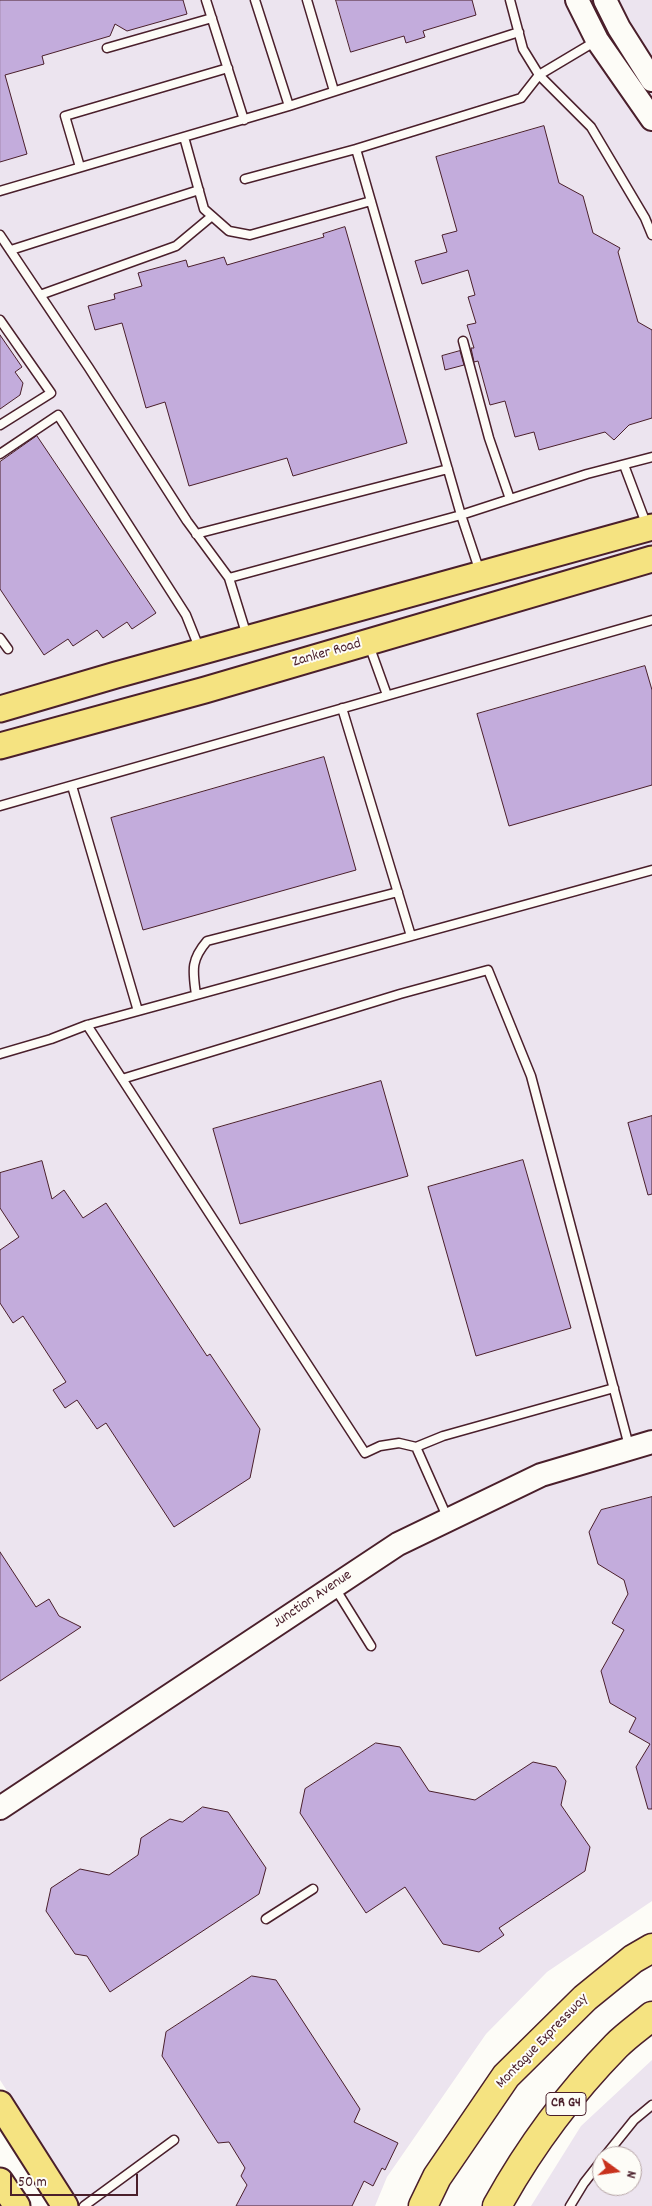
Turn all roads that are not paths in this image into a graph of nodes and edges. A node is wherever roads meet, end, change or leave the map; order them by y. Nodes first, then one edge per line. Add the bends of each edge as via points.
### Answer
1 (206, 0) edge
2 (255, 0) edge
3 (307, 0) edge
4 (510, 0) edge
5 (577, 0) edge
6 (605, 0) edge
7 (212, 18) junction
8 (619, 28) junction
9 (519, 32) junction
10 (597, 40) junction
11 (107, 48) dead end
12 (228, 68) junction
13 (539, 75) junction
14 (652, 80) edge
15 (334, 91) junction
16 (289, 106) junction
17 (652, 119) edge
18 (244, 120) junction
19 (184, 137) junction
20 (356, 149) junction
21 (80, 168) junction
22 (245, 179) dead end
23 (199, 190) junction
24 (0, 191) edge
25 (371, 201) junction
26 (212, 216) junction
27 (0, 235) edge
28 (652, 235) edge
29 (11, 250) junction
30 (40, 295) junction
31 (0, 320) edge
32 (463, 341) dead end
33 (0, 425) edge
34 (0, 454) edge
35 (652, 458) edge
36 (624, 465) junction
37 (448, 469) junction
38 (510, 499) junction
39 (461, 515) junction
40 (650, 527) edge
41 (196, 534) junction
42 (652, 559) edge
43 (481, 574) junction
44 (229, 578) junction
45 (652, 620) edge
46 (0, 638) edge
47 (248, 638) junction
48 (368, 642) junction
49 (8, 649) dead end
50 (201, 652) junction
51 (388, 695) junction
52 (342, 708) junction
53 (0, 709) edge
54 (0, 746) edge
55 (72, 786) junction
56 (0, 806) edge
57 (652, 870) edge
58 (398, 892) junction
59 (411, 936) junction
60 (196, 995) junction
61 (138, 1011) junction
62 (87, 1025) junction
63 (0, 1054) edge
64 (122, 1079) junction
65 (614, 1388) junction
66 (652, 1442) edge
67 (416, 1447) junction
68 (630, 1448) junction
69 (448, 1520) junction
70 (334, 1586) junction
71 (371, 1646) dead end
72 (0, 1808) edge
73 (313, 1889) dead end
74 (266, 1919) dead end
75 (652, 1948) edge
76 (652, 2016) edge
77 (0, 2104) edge
78 (652, 2105) edge
79 (174, 2140) dead end
80 (613, 2146) edge
81 (592, 2173) edge
82 (437, 2177) junction
83 (0, 2181) edge
84 (17, 2206) edge
85 (66, 2206) edge
86 (84, 2206) edge
87 (402, 2206) edge
88 (423, 2206) edge
89 (497, 2206) edge
90 (570, 2206) edge

1 - 7 lane
2 - 16 lane
3 - 15 lane
4 - 9 lane
5 - 10 main road
6 - 8 main road
7 - 11 lane
7 - 12 lane
8 - 10 main road
8 - 14 main road
9 - 13 lane via 523,49
9 - 15 lane
10 - 13 lane
10 - 17 main road
12 - 18 lane
12 - 21 lane via 65,116
13 - 20 lane via 521,98
13 - 28 lane via 591,127
15 - 16 lane
16 - 18 lane
18 - 19 lane
19 - 21 lane
19 - 23 lane
20 - 22 lane
20 - 25 lane
21 - 24 lane
23 - 26 lane via 204,209
23 - 29 lane
25 - 26 lane via 250,235 230,231
25 - 37 lane
26 - 30 lane via 176,246
27 - 29 lane
29 - 30 lane
30 - 41 lane
31 - 33 lane via 51,393
32 - 38 lane via 489,438
34 - 50 lane via 58,415 186,616
35 - 36 lane
36 - 38 lane
36 - 40 lane
37 - 39 lane
37 - 41 lane
38 - 39 lane
39 - 43 lane
39 - 44 lane
40 - 43 main road
41 - 44 lane
42 - 48 main road, Zanker Road
43 - 47 main road
44 - 47 lane
45 - 51 lane
46 - 49 lane
47 - 50 main road
48 - 51 lane
48 - 54 main road, Zanker Road
50 - 53 main road
51 - 52 lane
52 - 55 lane
52 - 58 lane
55 - 56 lane
55 - 61 lane
57 - 59 lane
58 - 59 lane
58 - 60 lane via 207,941 196,955 192,968
59 - 60 lane
60 - 61 lane
61 - 62 lane
62 - 63 lane
62 - 64 lane
64 - 65 lane via 488,970 531,1076
64 - 67 lane via 365,1453 399,1443
65 - 67 lane via 443,1436
65 - 68 lane
66 - 68 main road, Junction Avenue
67 - 69 lane
68 - 69 main road, Junction Avenue via 541,1475
69 - 70 main road, Junction Avenue via 398,1544
70 - 71 lane
70 - 72 main road, Junction Avenue
73 - 74 lane
75 - 82 highway, Montague Expressway via 633,1959 585,1998 506,2076
76 - 89 highway, CR G4 via 618,2044 570,2098 515,2174
77 - 85 main road
78 - 80 lane via 634,2120
79 - 86 lane
81 - 90 lane
82 - 87 highway
82 - 88 highway, Montague Expressway
83 - 84 main road

